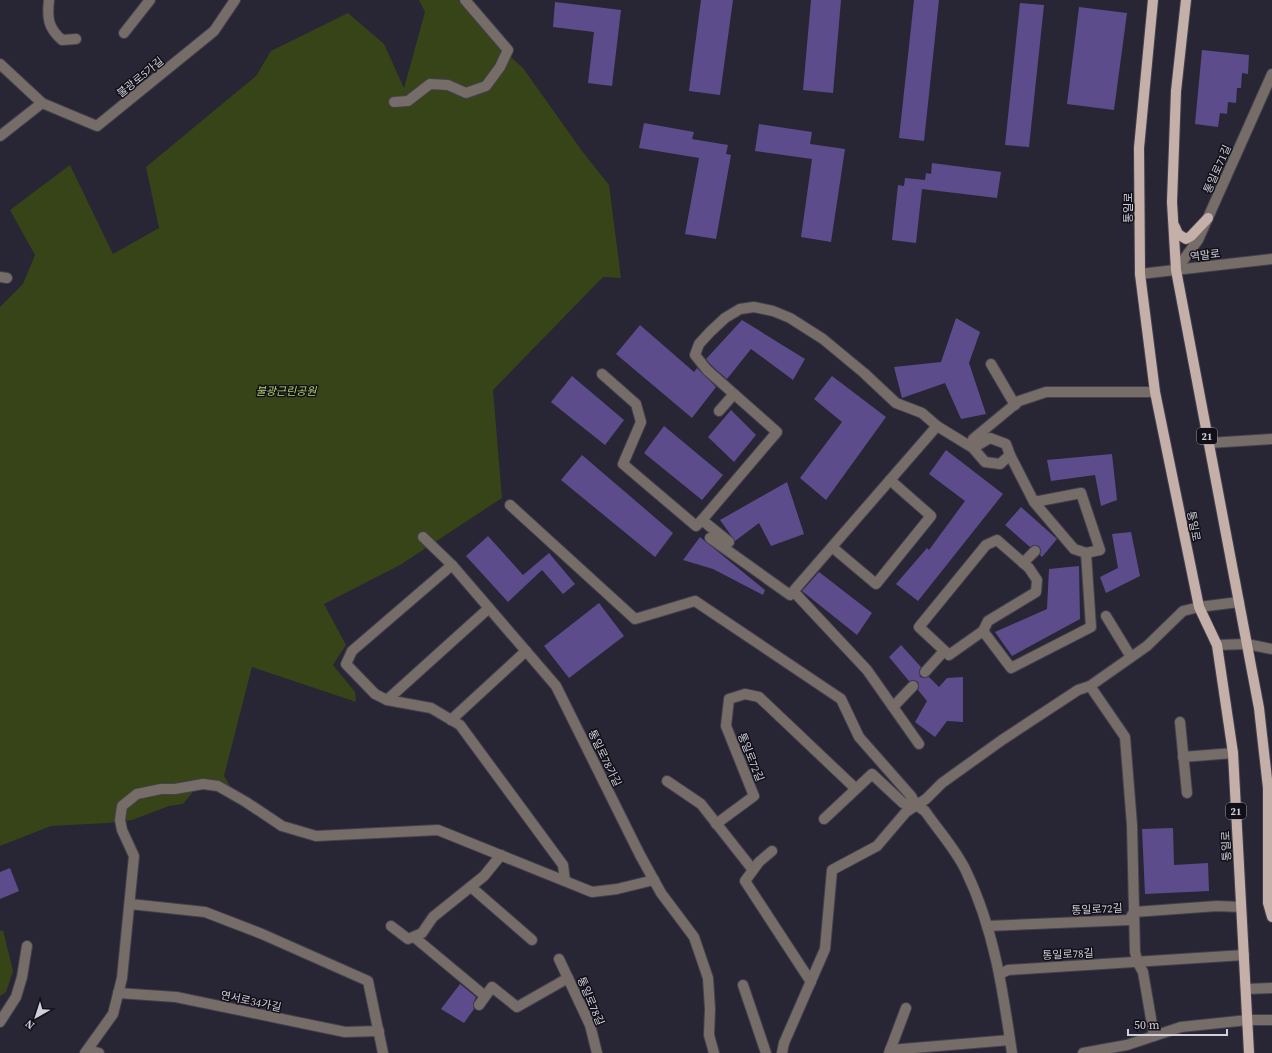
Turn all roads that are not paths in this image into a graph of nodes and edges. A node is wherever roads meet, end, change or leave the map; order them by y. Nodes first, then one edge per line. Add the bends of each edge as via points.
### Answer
1 (49, 0) edge
2 (150, 0) edge
3 (235, 0) edge
4 (466, 0) edge
5 (1153, 0) edge
6 (1186, 0) edge
7 (124, 33) dead end
8 (76, 39) dead end
9 (0, 64) edge
10 (1272, 74) edge
11 (1268, 94) edge
12 (394, 102) dead end
13 (42, 104) junction
14 (0, 136) edge
15 (1208, 218) junction
16 (1173, 222) junction
17 (1272, 259) edge
18 (1176, 270) junction
19 (1140, 274) junction
20 (991, 364) dead end
21 (602, 374) dead end
22 (1155, 392) junction
23 (734, 394) junction
24 (1015, 405) junction
25 (719, 411) dead end
26 (937, 426) junction
27 (1272, 439) edge
28 (1209, 443) junction
29 (973, 448) junction
30 (1010, 455) junction
31 (890, 480) junction
32 (1034, 502) junction
33 (510, 505) dead end
34 (702, 520) junction
35 (423, 537) dead end
36 (710, 538) dead end
37 (730, 542) dead end
38 (832, 547) junction
39 (1035, 551) dead end
40 (1086, 553) junction
41 (1023, 563) junction
42 (452, 565) junction
43 (794, 592) junction
44 (1239, 602) junction
45 (1199, 607) junction
46 (489, 608) junction
47 (1106, 616) dead end
48 (983, 631) junction
49 (1247, 644) junction
50 (1217, 645) junction
51 (1272, 649) edge
52 (526, 651) junction
53 (944, 651) junction
54 (1131, 657) junction
55 (925, 672) dead end
56 (913, 686) dead end
57 (1090, 686) junction
58 (386, 700) junction
59 (893, 707) junction
60 (451, 720) junction
61 (1180, 722) dead end
62 (919, 744) dead end
63 (1233, 754) junction
64 (1183, 757) junction
65 (667, 781) dead end
66 (855, 788) junction
67 (1270, 788) edge
68 (1187, 793) dead end
69 (916, 805) junction
70 (824, 819) dead end
71 (716, 824) junction
72 (772, 851) dead end
73 (501, 855) junction
74 (753, 870) junction
75 (654, 880) junction
76 (565, 881) junction
77 (471, 887) junction
78 (130, 904) junction
79 (1241, 907) junction
80 (1134, 912) junction
81 (1272, 917) edge
82 (391, 926) dead end
83 (987, 926) junction
84 (414, 937) junction
85 (532, 940) dead end
86 (27, 946) dead end
87 (1244, 955) junction
88 (559, 959) dead end
89 (1138, 963) junction
90 (1000, 974) junction
91 (568, 978) junction
92 (811, 982) junction
93 (743, 985) dead end
94 (1272, 988) edge
95 (1246, 989) junction
96 (118, 993) junction
97 (906, 1008) dead end
98 (1248, 1020) junction
99 (1272, 1020) edge
100 (0, 1022) edge
101 (379, 1031) junction
102 (1154, 1036) junction
103 (1010, 1040) junction
104 (86, 1051) edge
105 (889, 1051) edge
106 (99, 1053) edge
107 (383, 1053) edge
108 (597, 1053) edge
109 (714, 1053) edge
110 (766, 1053) edge
111 (782, 1053) edge
112 (1012, 1053) edge
113 (1083, 1053) edge
114 (1249, 1053) edge

1 - 8 street via 48,14 52,32 62,40
2 - 7 street
3 - 13 street, 불광로5가길 via 214,31 97,126
4 - 12 street via 508,50 500,67 486,86 466,93 448,85 430,84 408,101
5 - 19 main road, 통일로 / 21 via 1139,148
6 - 16 main road, 21 via 1176,92
9 - 13 street
10 - 11 street, 통일로71길
11 - 15 street, 통일로71길
13 - 14 street
15 - 16 main road via 1186,239 1178,234
15 - 18 street, 통일로71길 via 1198,240
16 - 18 main road, 21
17 - 18 street, 역말로
18 - 19 street, 역말로
18 - 28 main road, 21
19 - 22 main road, 통일로 / 21
20 - 24 street
21 - 34 street via 636,404 641,422 623,464 696,526
22 - 24 street via 1046,392 1019,401
22 - 45 main road, 통일로 / 21
23 - 25 street
23 - 26 street via 707,370 696,355 699,344 725,318 740,309 754,307 773,310 823,339 896,403 922,413
23 - 34 street via 778,432
24 - 29 street via 973,440
26 - 29 street
26 - 31 street
27 - 28 street
28 - 44 main road, 21
29 - 30 street via 985,462 1000,464
29 - 30 street via 990,438 1006,444
30 - 32 street
31 - 38 street
31 - 38 street via 931,516 876,584
32 - 40 street via 1054,530 1074,549
32 - 40 street via 1081,493 1100,550
33 - 69 street via 635,619 695,601 841,699 859,737
34 - 37 street
35 - 42 street, 통일로78가길
36 - 43 street via 790,595
38 - 43 street
39 - 41 street
40 - 48 street via 1091,627 1011,668
41 - 48 street via 1037,580 1036,592 988,621
41 - 53 street via 997,540 986,545 919,627
42 - 46 street, 통일로78가길
42 - 58 street via 352,651 346,664 375,694
43 - 59 street via 867,670
44 - 45 street
44 - 49 main road, 21
45 - 50 main road, 통일로 / 21
45 - 54 street via 1183,611 1147,646
46 - 52 street, 통일로78가길
46 - 58 street
47 - 54 street
48 - 53 street via 949,655
49 - 50 street
49 - 51 street
49 - 67 main road, 21
50 - 63 main road, 통일로 / 21
52 - 60 street
52 - 75 street, 통일로78가길 via 556,686
53 - 55 street
54 - 57 street
56 - 59 street
57 - 69 street via 1078,690 1002,740
57 - 80 street, 통일로72길 via 1125,737 1132,825
58 - 60 street via 431,708
59 - 62 street
60 - 76 street via 460,725 563,865
61 - 64 street
63 - 64 street
63 - 79 main road, 통일로 / 21
64 - 68 street
65 - 71 street via 701,804
66 - 69 street via 872,774 903,803
66 - 70 street
66 - 71 street, 통일로72길 via 759,697 745,694 729,699 726,726 754,796
67 - 81 main road, 21 via 1268,903
69 - 83 street via 925,811 966,869 983,909
69 - 92 street via 906,812 877,846 832,870 825,949
71 - 74 street
72 - 74 street
73 - 76 street
73 - 77 street
73 - 78 street via 438,830 316,836 282,826 218,786 203,784 161,789 137,794 122,806 122,830 134,856
74 - 92 street via 746,881
75 - 76 street via 592,892
75 - 109 street, 통일로78가길 via 694,937 706,971 710,1009 709,1035
77 - 84 street via 433,917 422,933
77 - 85 street
78 - 96 street
78 - 101 street via 204,912 262,934 368,981
79 - 80 street via 1217,906
79 - 87 main road, 통일로 / 21
80 - 83 street, 통일로72길 via 1128,920
80 - 89 street via 1135,952
82 - 84 street via 408,939
83 - 90 street
84 - 91 street via 482,1000 492,987 517,1007
86 - 100 street via 16,997
87 - 89 street, 통일로78길
87 - 95 main road, 통일로 / 21
88 - 91 street, 통일로78길
89 - 90 street, 통일로78길 via 1008,970
89 - 102 street
90 - 103 street
91 - 108 street, 통일로78길 via 590,1025
92 - 111 street
93 - 110 street
94 - 95 street
95 - 98 main road, 통일로 / 21
96 - 101 street, 연서로34가길 via 176,997 345,1032
96 - 104 street via 113,1014
97 - 105 street
98 - 99 street
98 - 102 street via 1181,1027
98 - 114 main road, 통일로 / 21
101 - 107 street
102 - 113 street via 1127,1045
103 - 105 street
103 - 112 street
104 - 106 street

